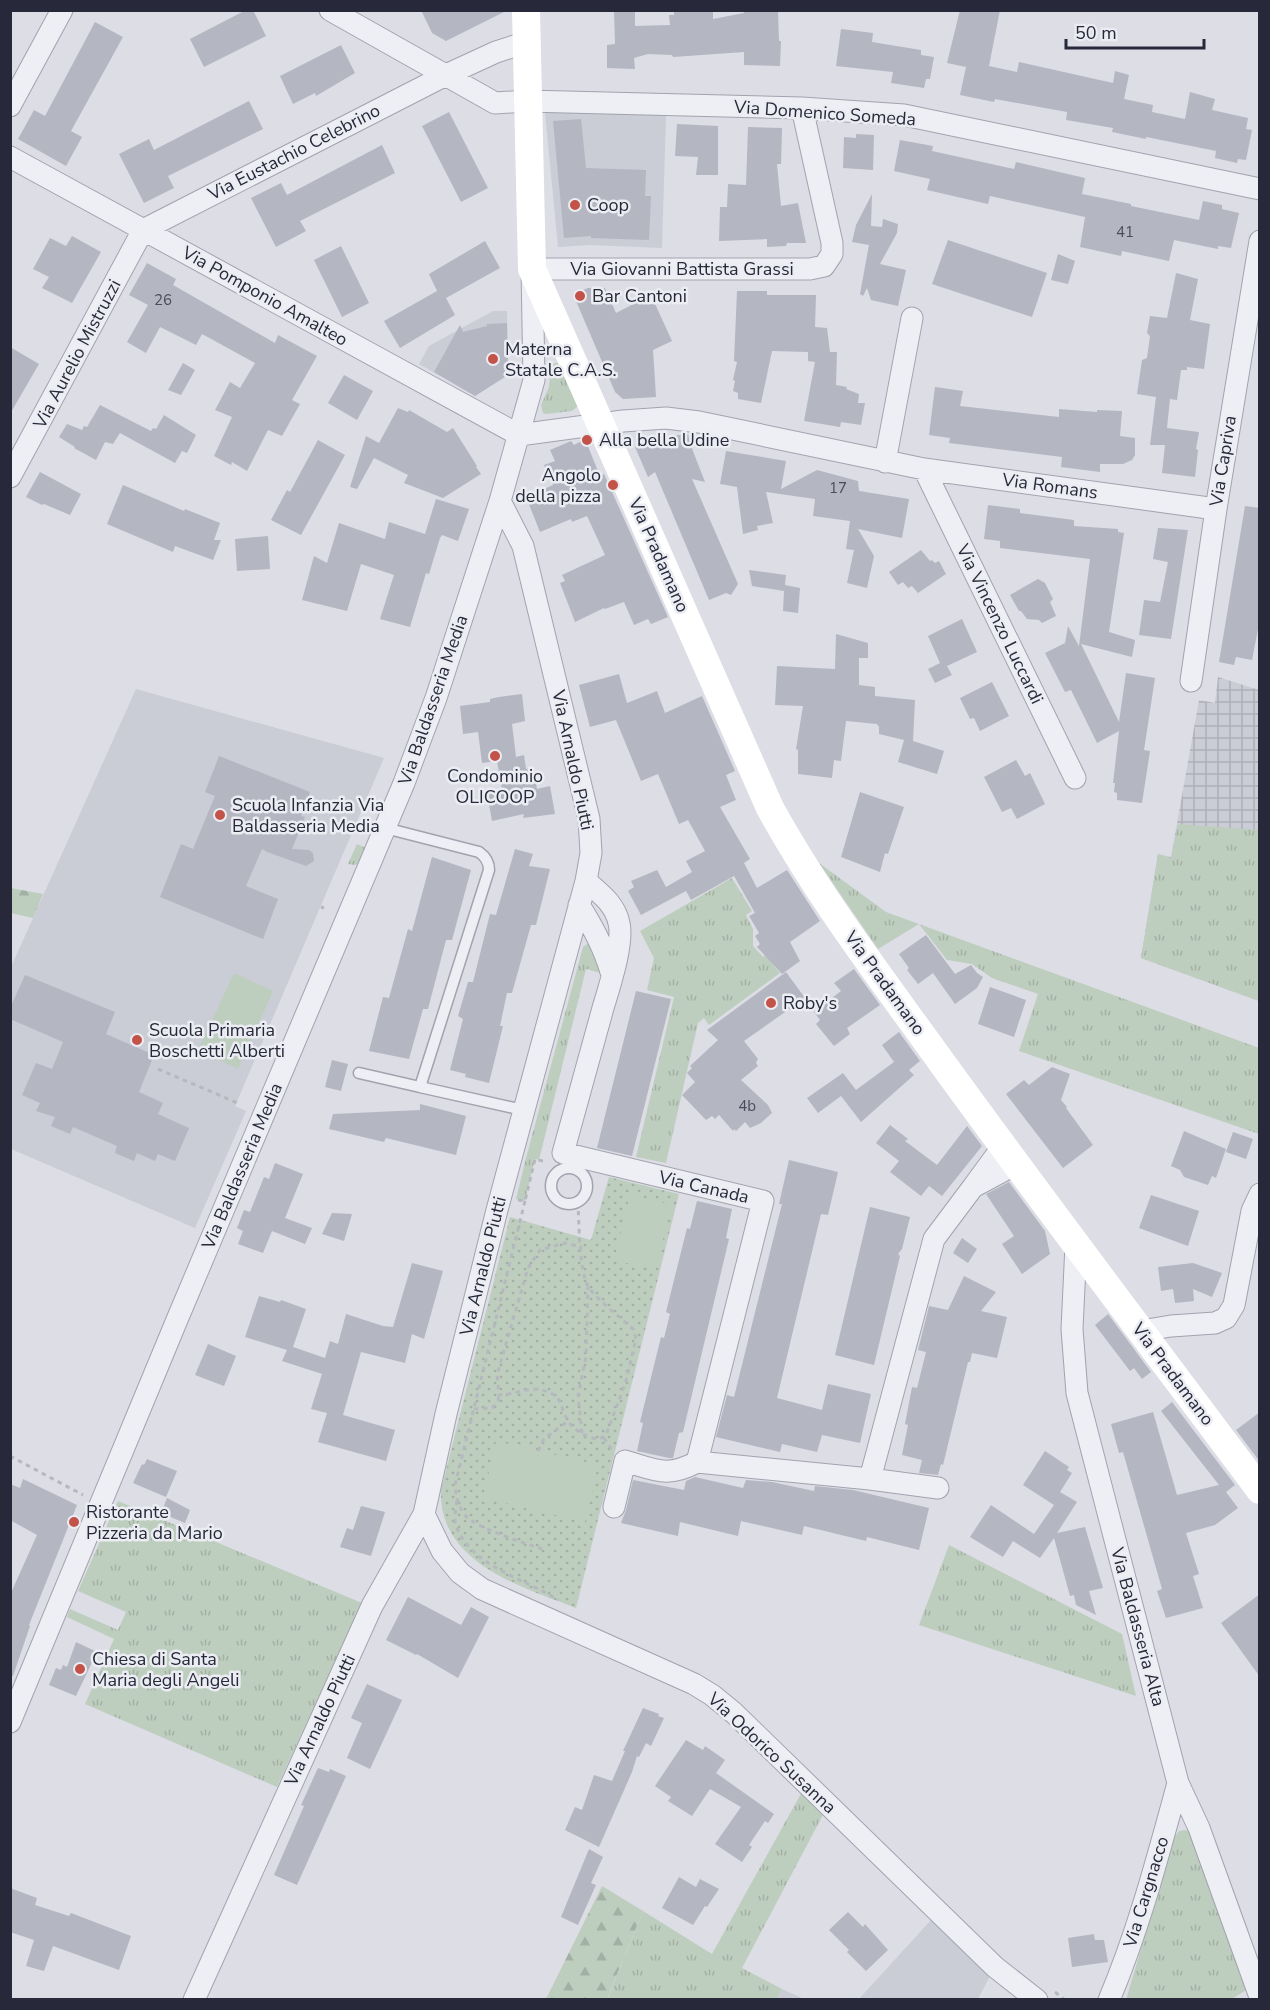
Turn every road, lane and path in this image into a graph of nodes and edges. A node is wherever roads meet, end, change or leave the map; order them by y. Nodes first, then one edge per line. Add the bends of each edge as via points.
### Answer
1 (62, 10) edge
2 (330, 10) edge
3 (526, 10) edge
4 (526, 42) junction
5 (446, 75) junction
6 (528, 101) junction
7 (10, 106) edge
8 (802, 108) junction
9 (10, 157) edge
10 (1260, 189) edge
11 (143, 230) junction
12 (1260, 241) edge
13 (532, 269) junction
14 (912, 318) dead end
15 (602, 423) junction
16 (519, 435) junction
17 (885, 462) junction
18 (924, 469) junction
19 (10, 477) edge
20 (500, 501) junction
21 (1215, 509) junction
22 (1191, 681) dead end
23 (1075, 778) dead end
24 (341, 827) dead end
25 (385, 828) junction
26 (356, 833) dead end
27 (586, 881) junction
28 (579, 905) junction
29 (612, 976) junction
30 (158, 1069) dead end
31 (359, 1073) dead end
32 (420, 1087) junction
33 (240, 1104) dead end
34 (523, 1110) junction
35 (1009, 1155) junction
36 (562, 1163) junction
37 (1260, 1194) edge
38 (516, 1199) dead end
39 (525, 1201) junction
40 (578, 1202) junction
41 (1076, 1245) junction
42 (582, 1247) junction
43 (588, 1287) junction
44 (1141, 1331) junction
45 (499, 1395) junction
46 (474, 1409) junction
47 (568, 1421) junction
48 (582, 1433) junction
49 (538, 1451) dead end
50 (10, 1456) edge
51 (697, 1462) junction
52 (870, 1479) junction
53 (938, 1488) dead end
54 (1260, 1490) edge
55 (101, 1504) junction
56 (614, 1507) dead end
57 (424, 1514) junction
58 (542, 1549) dead end
59 (10, 1722) edge
60 (1178, 1783) junction
61 (1260, 1997) edge
62 (194, 2000) edge
63 (1037, 2000) edge
64 (1109, 2000) edge

1 - 7 street
2 - 5 street, Via Domenico Someda
3 - 4 street
4 - 5 street, Via Eustachio Celebrino
4 - 6 street
5 - 6 street, Via Domenico Someda via 495,103
5 - 11 street, Via Eustachio Celebrino
6 - 8 street, Via Domenico Someda
6 - 13 street
8 - 10 street, Via Domenico Someda via 904,115
8 - 13 street, Via Giovanni Battista Grassi via 832,243 832,254 824,266
9 - 11 street, Via Pomponio Amalteo
11 - 16 street, Via Pomponio Amalteo
11 - 19 street, Via Aurelio Mistruzzi
12 - 21 street, Via Capriva
13 - 15 street, Via Pradamano
13 - 16 street, Via Baldasseria Media via 534,380
14 - 17 street
15 - 16 street, Via Romans
15 - 17 street, Via Romans via 666,418 699,422
15 - 35 street, Via Pradamano via 770,808 793,850
16 - 20 street, Via Baldasseria Media
17 - 18 street, Via Romans
18 - 21 street, Via Romans
18 - 23 street, Via Vincenzo Luccardi
20 - 25 street, Via Baldasseria Media via 430,715
20 - 27 street, Via Arnaldo Piutti via 523,546 589,819 591,853
21 - 22 street, Via Capriva
24 - 26 path
25 - 32 lane via 479,852 489,864
25 - 55 street, Via Baldasseria Media
27 - 28 street, Via Arnaldo Piutti
27 - 29 street via 613,907 619,921
28 - 29 street via 606,953
28 - 34 street, Via Arnaldo Piutti
29 - 36 street
30 - 33 path
31 - 32 lane
32 - 34 lane
34 - 57 street, Via Arnaldo Piutti
35 - 41 street, Via Pradamano
35 - 52 street via 973,1187 934,1239
36 - 39 path via 535,1159
36 - 40 lane via 586,1180 585,1194
36 - 40 lane via 552,1182 554,1196 565,1204
36 - 51 street, Via Canada via 762,1201
37 - 44 street via 1252,1211 1234,1305 1226,1318 1215,1323
38 - 39 path
39 - 46 path
40 - 42 path
41 - 44 street, Via Pradamano
41 - 60 street, Via Baldasseria Alta via 1072,1329 1077,1393
42 - 43 path
42 - 45 path via 565,1243 547,1247 540,1250 528,1268 497,1375
43 - 48 path via 586,1356 578,1396
43 - 48 path via 633,1329 636,1339 606,1435 596,1439
44 - 54 street, Via Pradamano
45 - 46 path via 492,1408
45 - 47 path via 532,1389 555,1395
46 - 58 path via 455,1485 457,1501 466,1517 478,1524
47 - 48 path
47 - 49 path via 544,1439
50 - 55 path
51 - 52 street
51 - 56 street via 669,1472 625,1461
52 - 53 street
55 - 59 street, Via Baldasseria Media
57 - 62 street, Via Arnaldo Piutti via 372,1606
57 - 63 street, Via Odorico Susanna via 442,1551 460,1573 482,1589 712,1695 995,1968
60 - 61 street, Via Baldasseria Alta via 1199,1828
60 - 64 street, Via Cargnacco via 1148,1892

